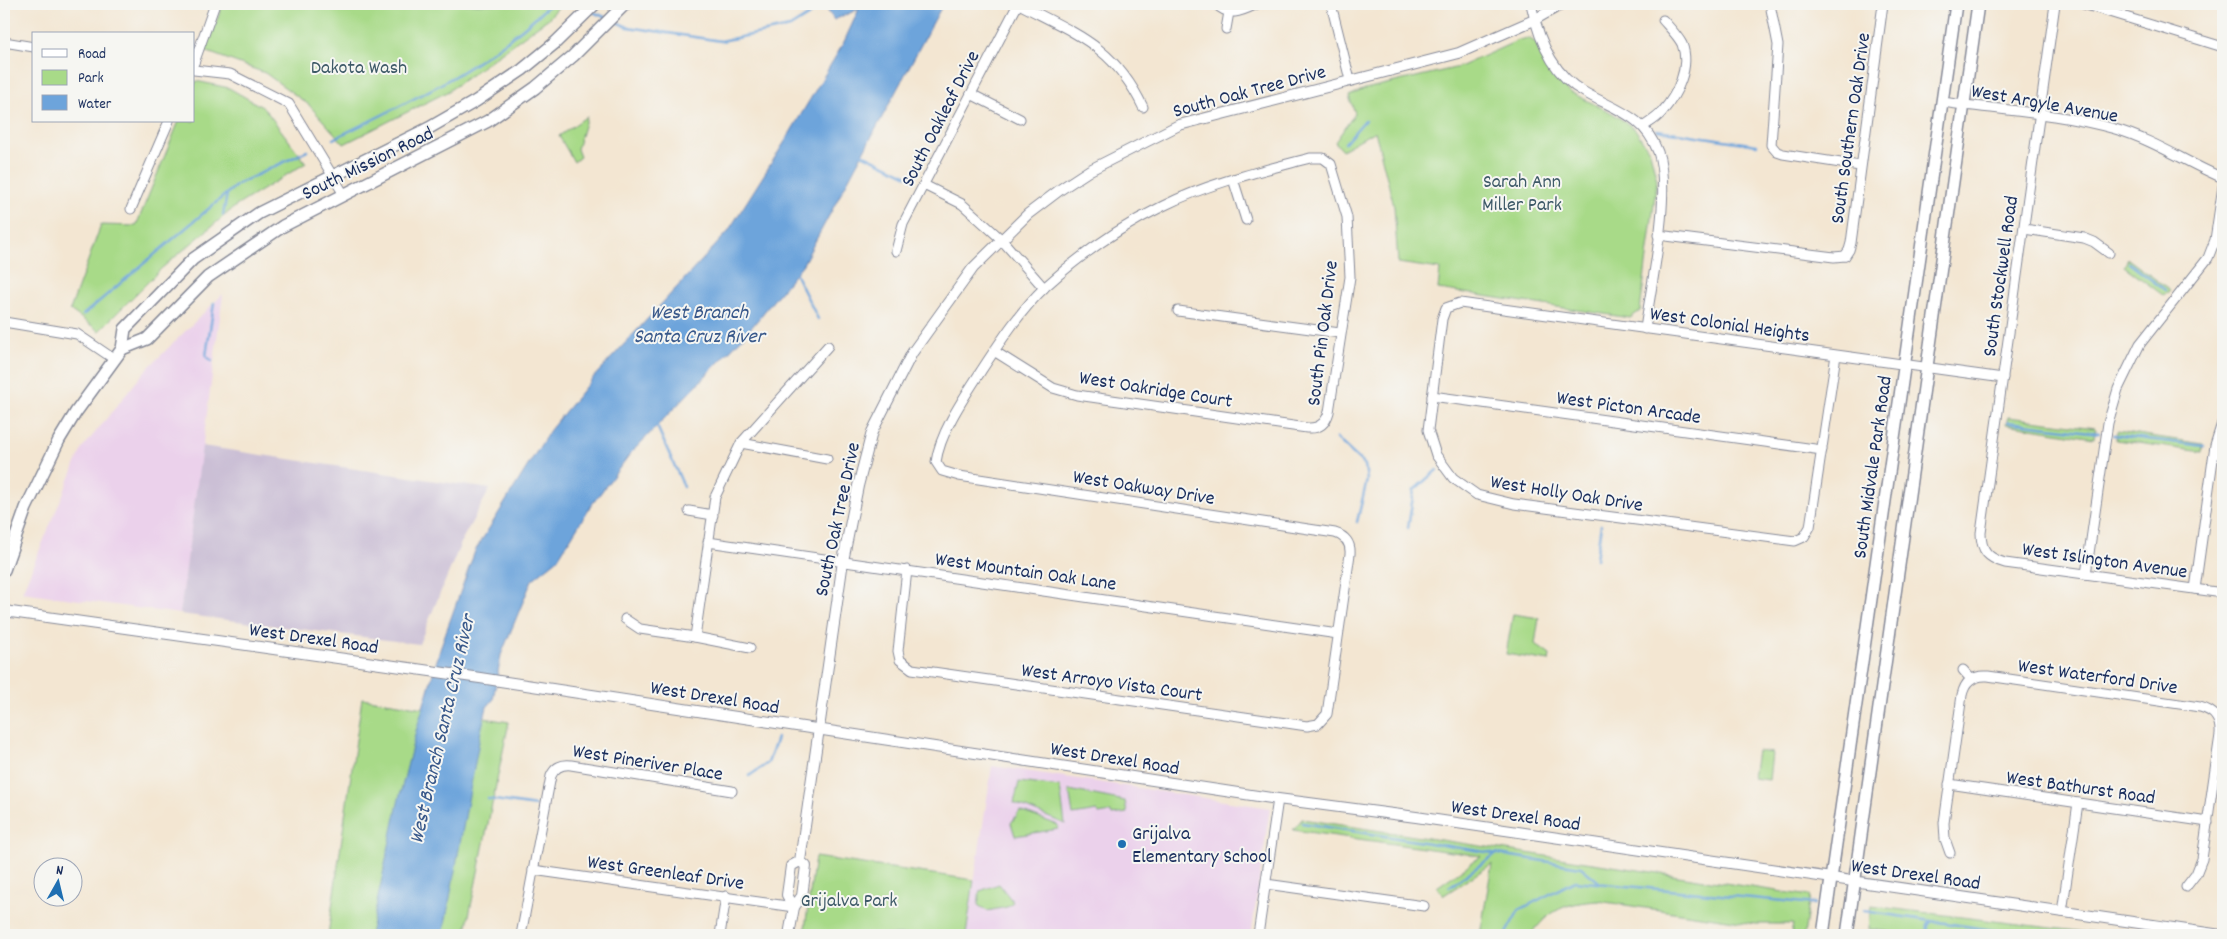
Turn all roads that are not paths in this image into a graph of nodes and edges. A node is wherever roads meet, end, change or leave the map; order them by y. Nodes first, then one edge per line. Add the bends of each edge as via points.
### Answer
1 (215, 4) edge
2 (595, 4) edge
3 (625, 4) edge
4 (1019, 4) edge
5 (1216, 4) edge
6 (1258, 4) edge
7 (1331, 4) edge
8 (1531, 4) edge
9 (1562, 4) edge
10 (1770, 4) edge
11 (1883, 4) edge
12 (1956, 4) edge
13 (1978, 4) edge
14 (2055, 4) edge
15 (2083, 4) edge
16 (1229, 12) junction
17 (1534, 20) junction
18 (1663, 20) dead end
19 (1226, 29) dead end
20 (4, 42) edge
21 (32, 47) edge
22 (2223, 47) edge
23 (195, 60) edge
24 (195, 70) edge
25 (1350, 80) junction
26 (971, 94) junction
27 (1942, 102) junction
28 (1964, 105) junction
29 (1143, 107) dead end
30 (2040, 116) junction
31 (1020, 119) dead end
32 (169, 122) edge
33 (1644, 126) junction
34 (1860, 166) junction
35 (332, 175) junction
36 (2223, 178) edge
37 (1233, 179) junction
38 (924, 185) junction
39 (2223, 186) edge
40 (344, 193) junction
41 (131, 209) dead end
42 (1246, 220) dead end
43 (2024, 229) junction
44 (1658, 234) junction
45 (1001, 240) junction
46 (896, 251) dead end
47 (2109, 253) dead end
48 (1044, 288) junction
49 (1448, 304) joint
50 (1178, 311) dead end
51 (4, 322) edge
52 (1645, 329) junction
53 (1340, 333) junction
54 (828, 346) dead end
55 (122, 349) junction
56 (994, 351) junction
57 (1836, 354) junction
58 (114, 359) junction
59 (1905, 364) junction
60 (1927, 367) junction
61 (2003, 378) junction
62 (1432, 396) junction
63 (2223, 420) edge
64 (1322, 424) junction
65 (1330, 430) dead end
66 (740, 443) junction
67 (1822, 450) junction
68 (827, 459) dead end
69 (689, 511) dead end
70 (713, 515) junction
71 (708, 542) junction
72 (1982, 556) joint
73 (843, 561) junction
74 (4, 570) edge
75 (907, 570) junction
76 (2086, 574) junction
77 (2195, 589) junction
78 (2223, 593) edge
79 (4, 611) edge
80 (625, 619) dead end
81 (1338, 634) junction
82 (695, 637) junction
83 (750, 648) dead end
84 (1963, 670) dead end
85 (1971, 679) junction
86 (2220, 715) edge
87 (819, 730) junction
88 (1949, 784) junction
89 (732, 791) dead end
90 (1278, 799) junction
91 (2078, 803) junction
92 (2208, 822) junction
93 (1950, 853) dead end
94 (800, 860) junction
95 (533, 870) junction
96 (1830, 879) junction
97 (1855, 881) junction
98 (1266, 884) junction
99 (2186, 887) dead end
100 (726, 896) junction
101 (1424, 906) dead end
102 (794, 907) junction
103 (2062, 912) junction
104 (521, 935) edge
105 (720, 935) edge
106 (789, 935) edge
107 (1258, 935) edge
108 (1823, 935) edge
109 (1847, 935) edge
110 (2221, 935) edge

1 - 23 street
2 - 35 main road, South Mission Road via 522,70 476,101 429,128
3 - 40 main road, South Mission Road via 573,56 488,121
4 - 26 street, South Oakleaf Drive
4 - 29 street via 1080,36 1106,54 1134,89
5 - 16 street
6 - 16 street via 1240,12
7 - 25 street
8 - 17 street
9 - 17 street, South Oak Tree Drive
10 - 34 street via 1778,45 1771,152
11 - 34 street, South Southern Oak Drive
12 - 27 main road, South Midvale Park Road
13 - 28 main road, South Midvale Park Road
14 - 30 street, South Stockwell Road
15 - 22 street
16 - 19 street
17 - 25 street, South Oak Tree Drive via 1459,53
17 - 33 street via 1549,58 1563,76 1583,92 1628,114
18 - 33 street via 1682,43 1685,57 1682,76 1673,98 1661,114
20 - 21 street
24 - 35 street via 230,74 289,104
25 - 45 street, South Oak Tree Drive via 1179,125 1076,179 1028,214
26 - 31 street
26 - 38 street, South Oakleaf Drive
27 - 28 street, West Argyle Avenue
27 - 59 main road, South Midvale Park Road
28 - 30 street, West Argyle Avenue
28 - 60 main road, South Midvale Park Road
30 - 36 street, West Argyle Avenue via 2117,130
30 - 43 street, South Stockwell Road
32 - 41 street
33 - 44 street via 1658,152 1664,183
34 - 44 street, South Southern Oak Drive via 1848,258
35 - 40 street
35 - 55 main road, South Mission Road via 259,213 193,259 125,329
37 - 42 street
37 - 48 street via 1164,205 1111,235
37 - 53 street, South Pin Oak Drive via 1310,158 1328,157 1347,217 1350,277
38 - 45 street via 962,204
38 - 46 street, South Oakleaf Drive via 903,224
39 - 76 street via 2208,258 2140,344 2118,389 2107,428
40 - 55 main road, South Mission Road via 248,248 208,278 147,339
43 - 47 street via 2084,238
43 - 61 street, South Stockwell Road
44 - 52 street
45 - 48 street
45 - 73 street, South Oak Tree Drive via 963,280 912,353 872,432
48 - 56 street
49 - 52 street, West Colonial Heights
49 - 62 street, West Holly Oak Drive via 1442,318
50 - 53 street
51 - 58 street via 77,334
52 - 57 street, West Colonial Heights
53 - 64 street, South Pin Oak Drive via 1329,412
54 - 66 street
55 - 58 main road, South Mission Road
56 - 64 street, West Oakridge Court via 1053,388 1077,395 1313,429
56 - 81 street, West Oakway Drive via 960,405 937,454 936,468 959,476 1347,536 1350,554
57 - 59 street, West Colonial Heights
57 - 67 street
58 - 74 main road, South Mission Road via 59,440 26,508
59 - 60 street, West Colonial Heights
59 - 96 main road, South Midvale Park Road
60 - 61 street, West Colonial Heights
60 - 97 main road, South Midvale Park Road
61 - 72 street, South Stockwell Road via 1981,533
62 - 67 street, West Picton Arcade
62 - 67 street, West Holly Oak Drive via 1428,430 1436,455 1453,478 1478,495 1514,504 1795,542 1805,540 1810,527
63 - 77 street via 2215,445
64 - 65 street
66 - 68 street
66 - 70 street via 715,497
69 - 70 street
70 - 71 street
71 - 73 street, West Mountain Oak Lane
71 - 82 street
72 - 76 street, West Islington Avenue via 2005,563
73 - 75 street, West Mountain Oak Lane
73 - 87 street, South Oak Tree Drive
75 - 81 street, West Mountain Oak Lane
75 - 81 street, West Arroyo Vista Court via 897,664 912,669 1323,726
76 - 77 street, West Islington Avenue
77 - 78 street, West Islington Avenue
79 - 87 street, West Drexel Road
80 - 82 street via 640,629
82 - 83 street
84 - 85 street
85 - 86 street, West Waterford Drive via 1988,676 2200,707
85 - 88 street via 1963,689
86 - 92 street
87 - 90 street, West Drexel Road
87 - 94 street, South Oak Tree Drive
88 - 91 street, West Bathurst Road
88 - 93 street via 1944,831
89 - 95 street, West Pineriver Place via 557,763 551,776
90 - 96 street, West Drexel Road
90 - 98 street
91 - 92 street, West Bathurst Road
91 - 103 street
92 - 99 street via 2199,867
94 - 102 street, South Oak Tree Drive via 806,866 802,896
94 - 102 street, South Oak Tree Drive via 791,866 787,894
95 - 100 street, West Greenleaf Drive
95 - 104 street
96 - 97 street, West Drexel Road
96 - 108 main road, South Midvale Park Road
97 - 103 street, West Drexel Road
97 - 109 main road, South Midvale Park Road
98 - 101 street
98 - 107 street
100 - 102 street, West Greenleaf Drive
100 - 105 street
102 - 106 street, South Oak Tree Drive
103 - 110 street, West Drexel Road

